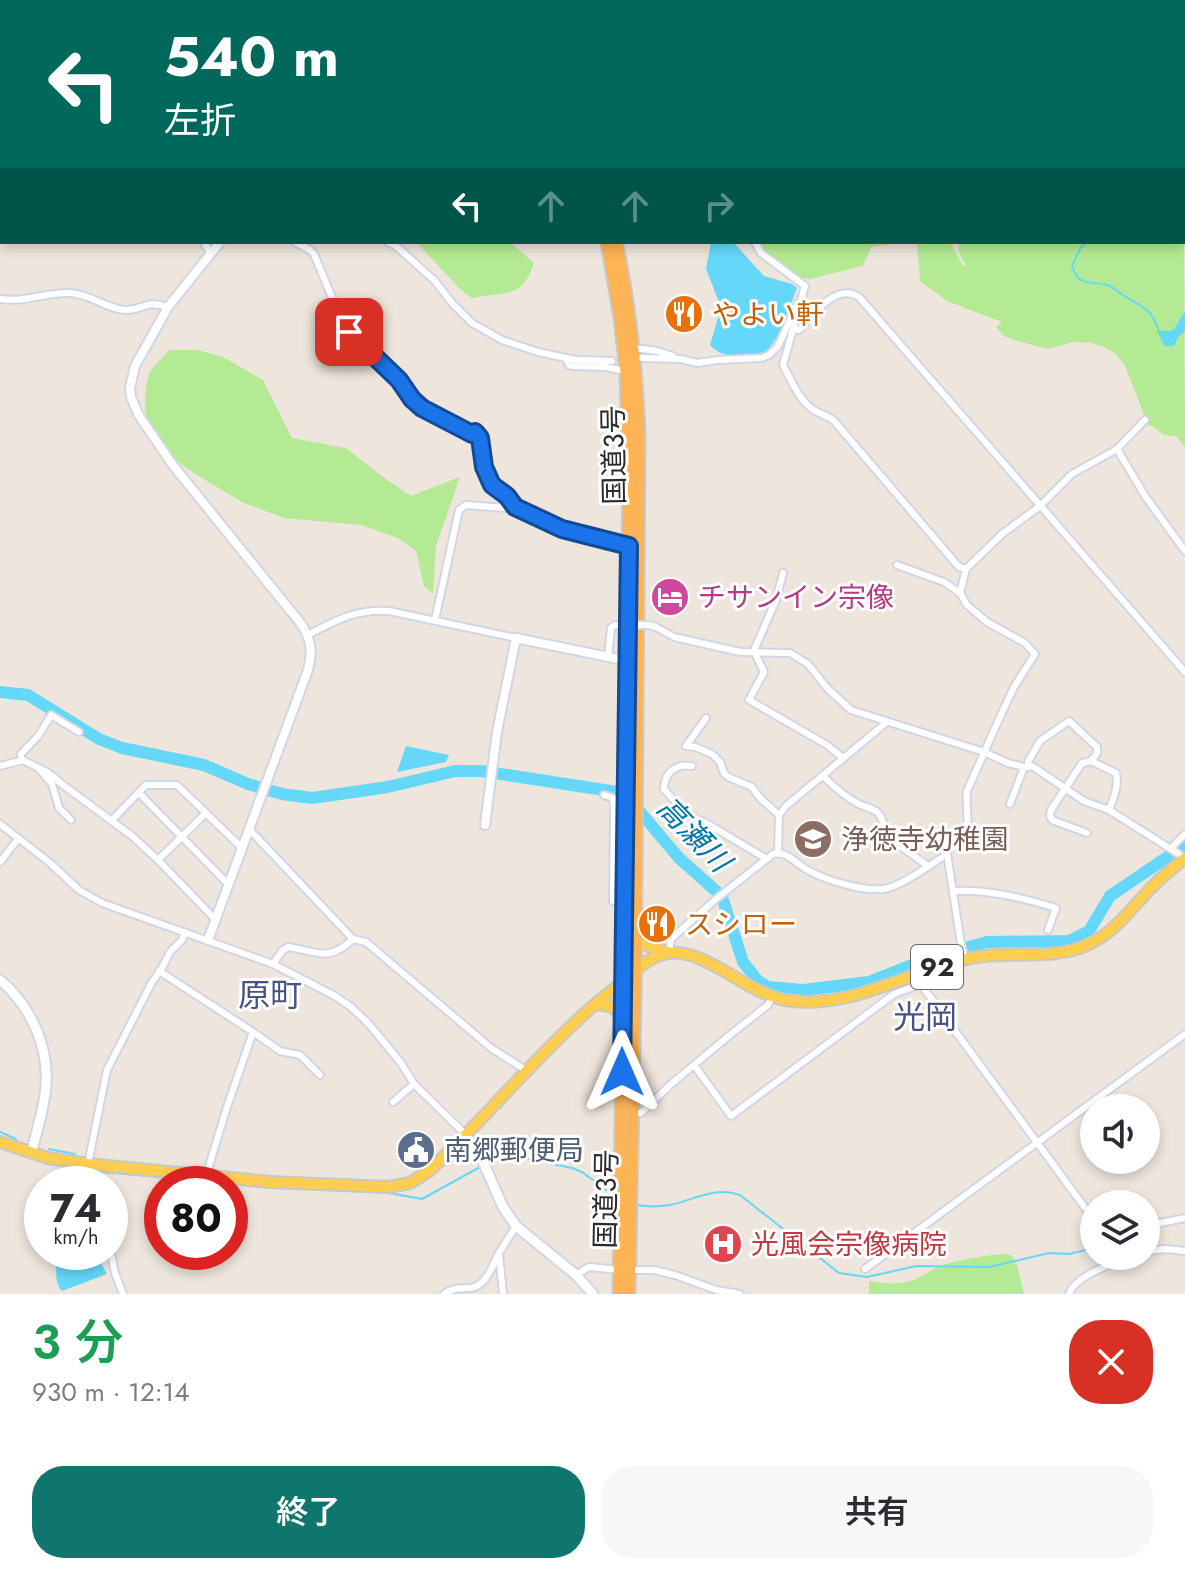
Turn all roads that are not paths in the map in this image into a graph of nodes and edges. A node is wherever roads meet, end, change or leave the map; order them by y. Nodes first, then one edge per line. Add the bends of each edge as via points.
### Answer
1 (205, 244) edge
2 (218, 244) edge
3 (298, 244) edge
4 (392, 244) edge
5 (607, 244) edge
6 (616, 244) edge
7 (756, 244) edge
8 (210, 253) junction
9 (804, 296) junction
10 (0, 299) edge
11 (168, 307) junction
12 (794, 329) junction
13 (634, 348) junction
14 (566, 358) junction
15 (642, 358) dead end
16 (681, 359) junction
17 (612, 361) dead end
18 (626, 371) junction
19 (1145, 420) dead end
20 (1117, 449) junction
21 (1040, 506) junction
22 (515, 507) junction
23 (629, 546) junction
24 (1185, 551) edge
25 (897, 565) dead end
26 (966, 569) junction
27 (783, 573) dead end
28 (960, 593) junction
29 (435, 620) junction
30 (308, 635) junction
31 (516, 638) junction
32 (755, 653) junction
33 (608, 657) junction
34 (628, 661) junction
35 (1185, 672) edge
36 (706, 718) dead end
37 (887, 722) junction
38 (79, 732) dead end
39 (984, 752) junction
40 (843, 758) junction
41 (21, 761) junction
42 (1091, 761) junction
43 (0, 766) edge
44 (692, 766) dead end
45 (1026, 767) junction
46 (39, 769) junction
47 (823, 776) junction
48 (1065, 789) junction
49 (630, 791) junction
50 (139, 793) junction
51 (604, 795) dead end
52 (1010, 804) dead end
53 (1109, 810) junction
54 (206, 813) junction
55 (630, 814) junction
56 (779, 815) junction
57 (71, 820) dead end
58 (112, 820) junction
59 (0, 824) edge
60 (485, 825) dead end
61 (249, 829) junction
62 (1087, 833) dead end
63 (1185, 834) edge
64 (182, 837) junction
65 (18, 839) junction
66 (242, 848) junction
67 (778, 852) junction
68 (946, 855) junction
69 (1180, 855) edge
70 (765, 858) junction
71 (158, 860) junction
72 (0, 862) edge
73 (928, 866) junction
74 (228, 884) junction
75 (953, 891) junction
76 (613, 901) dead end
77 (215, 919) junction
78 (635, 928) junction
79 (1048, 930) dead end
80 (185, 932) junction
81 (353, 939) junction
82 (208, 940) junction
83 (669, 952) junction
84 (965, 959) junction
85 (273, 964) junction
86 (159, 971) junction
87 (634, 972) junction
88 (918, 979) junction
89 (0, 980) edge
90 (623, 982) junction
91 (772, 997) junction
92 (596, 1004) junction
93 (622, 1020) junction
94 (253, 1032) junction
95 (1185, 1034) edge
96 (694, 1065) junction
97 (527, 1071) junction
98 (320, 1075) dead end
99 (414, 1084) junction
100 (393, 1102) dead end
101 (631, 1114) junction
102 (465, 1134) junction
103 (0, 1142) edge
104 (1037, 1143) junction
105 (31, 1153) junction
106 (83, 1163) junction
107 (84, 1166) edge
108 (209, 1166) edge
109 (144, 1169) edge
110 (248, 1180) edge
111 (625, 1196) junction
112 (1080, 1201) edge
113 (1185, 1218) edge
114 (1160, 1223) edge
115 (516, 1226) junction
116 (1160, 1250) edge
117 (1185, 1251) edge
118 (499, 1253) junction
119 (865, 1269) dead end
120 (114, 1270) edge
121 (624, 1270) junction
122 (1097, 1270) edge
123 (576, 1275) junction
124 (475, 1291) edge
125 (123, 1294) edge
126 (445, 1294) edge
127 (503, 1294) edge
128 (593, 1294) edge
129 (619, 1294) edge
130 (629, 1294) edge
131 (740, 1294) edge
132 (1069, 1294) edge

1 - 8 street
2 - 8 street
3 - 22 street via 314,254 349,332 422,408 480,438 492,485
4 - 14 street via 472,323 511,344
5 - 18 highway, 国道3号
6 - 13 highway, 国道3号
7 - 9 street via 805,286
8 - 11 street
9 - 12 street
9 - 16 street via 769,355 697,363
10 - 11 street via 66,293 118,309 147,303
11 - 30 street via 135,366 133,403 172,464
12 - 21 street via 829,300 855,294
12 - 26 street via 783,365 800,395 835,422
13 - 16 street
13 - 49 highway, 国道3号 via 639,431
14 - 17 street
14 - 18 street via 572,366
15 - 16 street
18 - 23 highway, 国道3号
19 - 20 street
20 - 21 street via 1072,474
20 - 24 street
21 - 26 street
21 - 35 street
22 - 23 street via 562,529
22 - 29 street via 466,505 459,510
23 - 34 highway, 国道3号
25 - 28 street
26 - 28 street
27 - 32 street
28 - 39 street via 987,622 1035,654
29 - 30 street via 369,611 335,620
29 - 31 street
30 - 61 street via 308,670
31 - 33 street
31 - 60 street
32 - 33 street, bridge via 674,637 649,625 615,625
32 - 37 street via 797,656 851,710
32 - 40 street via 764,672 749,700
33 - 34 street
34 - 49 highway, 国道3号
36 - 56 street via 686,746 712,754 728,777 752,787
37 - 39 street
37 - 40 street
38 - 41 street via 51,715
39 - 45 street
39 - 68 street via 967,791 968,828 945,840
40 - 47 street
41 - 43 street
41 - 46 street
42 - 45 street via 1097,747 1069,721 1040,741
42 - 48 street via 1079,765
42 - 53 street via 1116,773
44 - 70 street via 669,771 664,789 686,814
45 - 48 street
45 - 52 street
46 - 57 street
46 - 58 street via 52,773
47 - 56 street
47 - 73 street via 844,795 876,811 887,835
48 - 53 street
48 - 62 street via 1050,816
49 - 55 highway, 国道3号
50 - 54 street via 146,785 177,785
50 - 58 street
50 - 64 street
51 - 76 street via 613,798 614,807
53 - 69 street
54 - 64 street
54 - 66 street
55 - 78 highway, 国道3号
55 - 90 highway, 国道3号
56 - 67 street
58 - 71 street
59 - 65 street
61 - 66 street
61 - 81 street
63 - 69 street
64 - 71 street
64 - 74 street
65 - 72 street
65 - 80 street via 102,903
66 - 74 street
67 - 70 street
67 - 73 street via 823,877 877,889 889,888
68 - 73 street
68 - 75 street
69 - 84 main road, 92 via 1114,927 1090,944 1062,953
70 - 83 street via 671,939
71 - 77 street
74 - 77 street
75 - 79 street via 1009,896 1056,908
75 - 84 street
77 - 82 street
78 - 83 main road via 642,943
78 - 87 highway, 国道3号
80 - 82 street
80 - 86 street
81 - 85 street via 329,954 288,947
81 - 97 street via 366,942 491,1048
82 - 85 street
83 - 87 main road
83 - 91 main road, 92 via 699,958
84 - 88 main road, 92
85 - 99 street via 351,1007
86 - 94 street
86 - 106 street via 107,1070
87 - 90 main road
87 - 101 highway, 国道3号
88 - 91 main road, 92 via 825,1001
88 - 96 street via 731,1116
88 - 104 street
89 - 105 main road via 32,1019 46,1063
90 - 92 main road
90 - 93 highway, 国道3号
91 - 96 street
92 - 93 main road via 610,1005
92 - 97 main road
93 - 111 highway, 国道3号
94 - 98 street via 280,1051 300,1055
94 - 108 street
95 - 104 street
96 - 101 street via 641,1113
97 - 102 main road
99 - 100 street
99 - 102 street
101 - 111 highway, 国道3号
102 - 110 main road via 429,1171 399,1186
102 - 115 main road
103 - 105 main road
104 - 112 street
104 - 119 street
105 - 106 main road
106 - 107 street
106 - 109 main road
111 - 121 highway, 国道3号
113 - 114 street
115 - 118 street
115 - 123 main road
116 - 117 street
118 - 124 street
118 - 127 street
120 - 125 street
121 - 123 street via 589,1267
121 - 129 highway, 国道3号
121 - 130 highway, 国道3号
121 - 131 street via 654,1270
122 - 132 street via 1072,1286
123 - 128 main road
124 - 126 street via 453,1289

